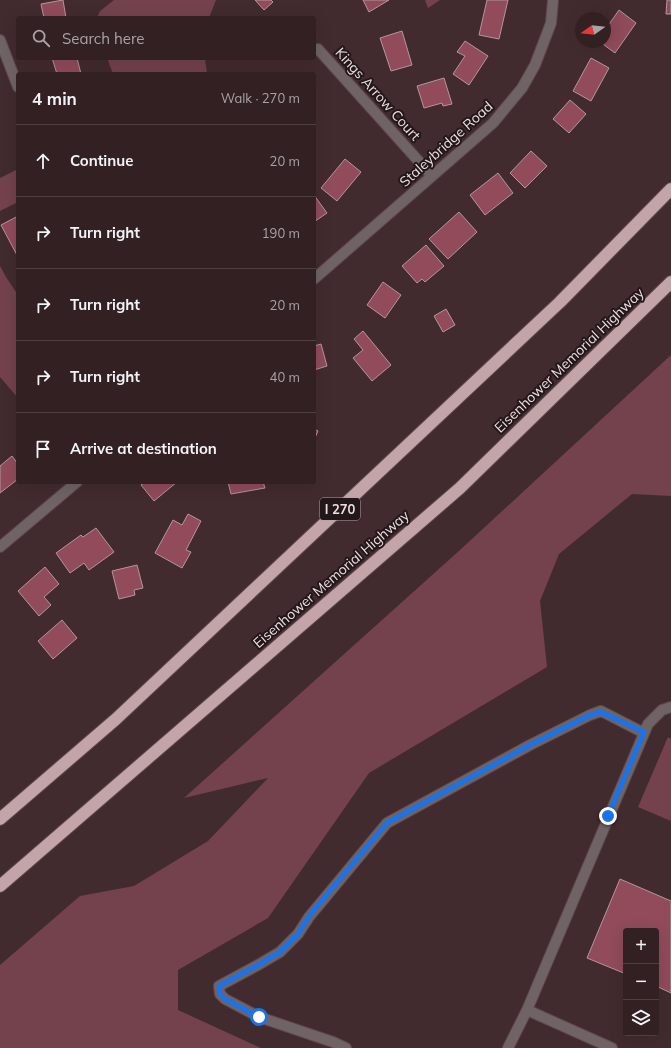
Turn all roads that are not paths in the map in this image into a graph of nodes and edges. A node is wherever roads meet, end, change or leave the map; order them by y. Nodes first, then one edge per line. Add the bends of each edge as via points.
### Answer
1 (553, 0) edge
2 (0, 40) edge
3 (318, 48) dead end
4 (16, 82) edge
5 (432, 176) junction
6 (671, 189) edge
7 (316, 277) edge
8 (671, 282) edge
9 (75, 484) edge
10 (1, 546) edge
11 (671, 707) edge
12 (644, 732) junction
13 (0, 820) edge
14 (0, 886) edge
15 (527, 1010) junction
16 (346, 1048) edge
17 (508, 1048) edge
18 (612, 1048) edge

1 - 5 street, Staleybridge Road via 551,23 522,88 493,123
2 - 4 street
3 - 5 street, Kings Arrow Court
5 - 7 street, Staleybridge Road
6 - 13 highway, I 270 via 555,308 116,719
8 - 14 highway, Eisenhower Memorial Highway via 460,488
9 - 10 street
11 - 12 street via 662,710
12 - 15 street
12 - 16 street via 601,712 596,713 530,745 387,823 309,916 298,934 280,952 219,986 220,994 225,999 259,1017
15 - 17 street
15 - 18 street

